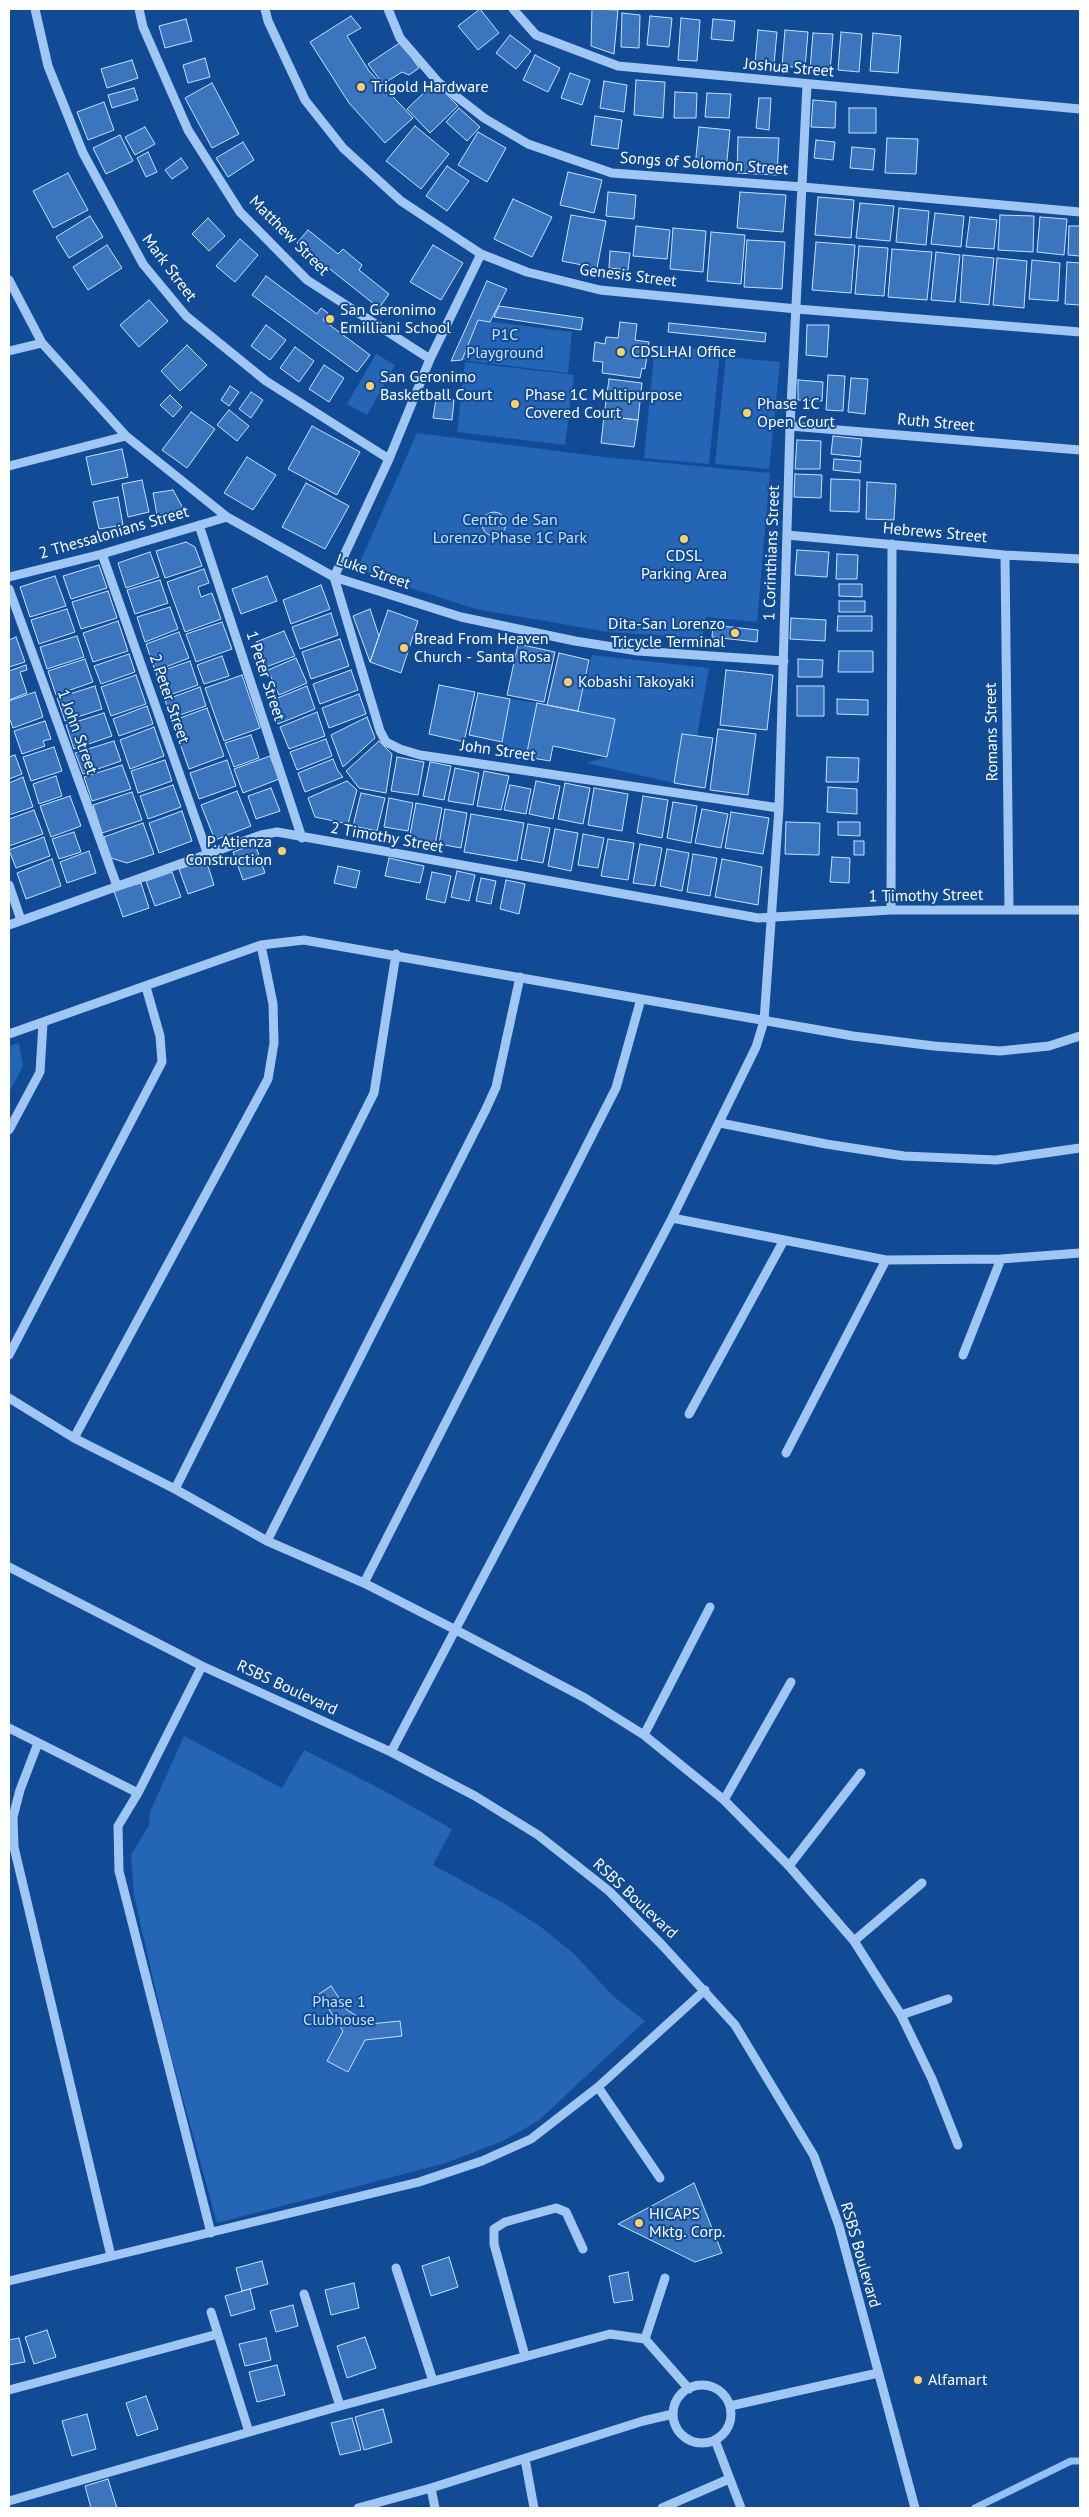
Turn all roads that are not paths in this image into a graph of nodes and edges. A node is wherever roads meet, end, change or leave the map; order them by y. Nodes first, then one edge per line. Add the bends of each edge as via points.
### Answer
1 (35, 9) edge
2 (139, 9) edge
3 (265, 9) edge
4 (388, 9) edge
5 (513, 9) edge
6 (807, 85) junction
7 (1080, 109) edge
8 (803, 187) junction
9 (1080, 212) edge
10 (481, 254) junction
11 (9, 280) edge
12 (796, 309) junction
13 (1080, 332) edge
14 (42, 343) junction
15 (9, 352) edge
16 (430, 359) junction
17 (790, 426) junction
18 (126, 436) junction
19 (1080, 450) edge
20 (389, 458) junction
21 (9, 466) edge
22 (227, 517) junction
23 (199, 525) junction
24 (787, 535) junction
25 (892, 544) junction
26 (102, 554) junction
27 (1005, 555) junction
28 (1080, 559) edge
29 (9, 577) edge
30 (334, 577) junction
31 (9, 588) edge
32 (784, 661) junction
33 (779, 808) junction
34 (302, 838) junction
35 (208, 855) junction
36 (9, 885) edge
37 (117, 886) junction
38 (1008, 909) junction
39 (891, 910) junction
40 (1080, 910) edge
41 (772, 918) junction
42 (21, 920) junction
43 (9, 925) edge
44 (261, 945) junction
45 (396, 954) junction
46 (520, 977) junction
47 (146, 987) junction
48 (641, 999) junction
49 (764, 1021) junction
50 (43, 1023) junction
51 (9, 1034) edge
52 (1080, 1036) edge
53 (720, 1123) junction
54 (9, 1130) edge
55 (1080, 1148) edge
56 (672, 1218) junction
57 (784, 1240) junction
58 (1080, 1253) edge
59 (1001, 1259) junction
60 (886, 1260) junction
61 (964, 1354) dead end
62 (9, 1355) edge
63 (9, 1398) edge
64 (689, 1414) dead end
65 (74, 1438) junction
66 (786, 1453) dead end
67 (175, 1489) junction
68 (267, 1541) junction
69 (9, 1567) edge
70 (364, 1583) junction
71 (710, 1606) dead end
72 (456, 1630) junction
73 (202, 1666) junction
74 (791, 1682) dead end
75 (9, 1728) edge
76 (644, 1735) junction
77 (38, 1743) junction
78 (391, 1752) junction
79 (862, 1773) dead end
80 (138, 1793) junction
81 (724, 1800) junction
82 (789, 1866) junction
83 (922, 1883) dead end
84 (854, 1941) junction
85 (705, 1990) junction
86 (948, 1999) dead end
87 (901, 2016) junction
88 (598, 2087) junction
89 (958, 2145) dead end
90 (660, 2178) dead end
91 (211, 2233) junction
92 (583, 2249) dead end
93 (111, 2256) junction
94 (396, 2268) dead end
95 (665, 2278) dead end
96 (9, 2281) edge
97 (304, 2294) dead end
98 (211, 2312) dead end
99 (218, 2334) junction
100 (645, 2339) junction
101 (524, 2356) junction
102 (878, 2373) junction
103 (433, 2381) junction
104 (689, 2389) junction
105 (9, 2390) edge
106 (340, 2406) junction
107 (730, 2406) junction
108 (673, 2414) junction
109 (250, 2432) junction
110 (715, 2440) junction
111 (525, 2459) junction
112 (729, 2479) junction
113 (431, 2488) junction
114 (9, 2501) edge
115 (358, 2508) edge
116 (435, 2508) edge
117 (534, 2508) edge
118 (662, 2508) edge
119 (740, 2508) edge
120 (916, 2508) edge

1 - 20 street, Mark Street via 48,66 82,153 143,264 186,316 266,381
2 - 16 street, Matthew Street via 143,27 188,130 240,212 307,280
3 - 10 street, Genesis Street via 305,100 343,148 401,201
4 - 8 street, Songs of Solomon Street via 400,38 438,82 484,118 528,144 612,173
5 - 6 street, Joshua Street via 536,35 618,66
6 - 7 street, Joshua Street
6 - 8 street, 1 Corinthians Street
8 - 9 street, Songs of Solomon Street
8 - 12 street, 1 Corinthians Street
10 - 12 street, Genesis Street via 527,272 600,290
10 - 16 street
11 - 14 street, Luke Street
12 - 13 street, Genesis Street
12 - 17 street, 1 Corinthians Street
14 - 15 street
14 - 18 street, Luke Street
16 - 20 street
17 - 19 street, Ruth Street
17 - 24 street, 1 Corinthians Street
18 - 21 street
18 - 22 street, Luke Street
20 - 30 street
22 - 23 street, 2 Thessalonians Street
22 - 30 street, Luke Street
23 - 26 street, 2 Thessalonians Street
23 - 34 street, 1 Peter Street
24 - 25 street, Hebrews Street
24 - 32 street, 1 Corinthians Street
25 - 27 street, Hebrews Street
25 - 39 street
26 - 29 street, 2 Thessalonians Street
26 - 35 street, 2 Peter Street
27 - 28 street, Hebrews Street
27 - 38 street, Romans Street
30 - 32 street, Luke Street via 461,617 575,641 638,650
30 - 33 street, John Street via 386,742 430,756
31 - 37 street, 1 John Street
32 - 33 street, 1 Corinthians Street
33 - 41 street, 1 Corinthians Street
34 - 35 street, 2 Timothy Street via 277,832
34 - 41 street, 2 Timothy Street via 740,916
35 - 37 street, 2 Timothy Street
36 - 42 street
37 - 42 street, 2 Timothy Street
38 - 39 street, 1 Timothy Street
38 - 40 street, 1 Timothy Street
39 - 41 street, 1 Timothy Street
41 - 49 street, 1 Corinthians Street
42 - 43 street, 2 Timothy Street
44 - 45 street via 304,940
44 - 47 street
44 - 65 street via 273,1004 274,1042 268,1079
45 - 46 street
45 - 67 street via 374,1093
46 - 48 street
46 - 68 street via 496,1087 486,1111
47 - 50 street
47 - 62 street via 160,1036 162,1062
48 - 49 street
48 - 70 street via 616,1088
49 - 52 street via 916,1044 1000,1051 1049,1046
49 - 53 street, 1 Corinthians Street via 756,1047
50 - 51 street
50 - 54 street via 40,1072
53 - 55 street via 904,1156 996,1160
53 - 56 street, 1 Corinthians Street
56 - 57 street
56 - 72 street, 1 Corinthians Street
57 - 60 street
57 - 64 street
58 - 59 street
59 - 60 street
59 - 61 street
60 - 66 street
63 - 65 street
65 - 67 street
67 - 68 street
68 - 70 street
69 - 73 street, RSBS Boulevard
70 - 72 street
71 - 76 street
72 - 76 street via 585,1698
72 - 78 street, 1 Corinthians Street
73 - 78 street, RSBS Boulevard
73 - 80 street
74 - 81 street
75 - 77 street
76 - 81 street
77 - 80 street
77 - 93 street via 20,1790 14,1817 14,1847
78 - 85 street, RSBS Boulevard via 475,1796 538,1835 609,1891
79 - 82 street
80 - 91 street via 118,1826 119,1871
81 - 82 street
82 - 84 street
83 - 84 street
84 - 87 street
85 - 88 street
85 - 102 street, RSBS Boulevard via 735,2025 814,2156 838,2226
86 - 87 street
87 - 89 street via 932,2079
88 - 90 street
88 - 91 street via 531,2139 482,2161 419,2182
91 - 93 street
92 - 101 street via 566,2212 556,2208 505,2222 494,2229 494,2244
93 - 96 street
94 - 103 street
95 - 100 street
97 - 106 street
98 - 99 street
99 - 105 street
99 - 109 street
100 - 101 street via 610,2334
100 - 104 street
101 - 103 street
102 - 107 street
102 - 120 street, RSBS Boulevard
103 - 106 street
104 - 107 street via 704,2385 714,2388 723,2393
104 - 108 street via 678,2398
106 - 109 street
107 - 110 street via 731,2421 727,2431
108 - 110 street via 676,2428 682,2436 700,2444
108 - 111 street
109 - 114 street
110 - 112 street
111 - 113 street
111 - 117 street
112 - 118 street
112 - 119 street
113 - 115 street
113 - 116 street

